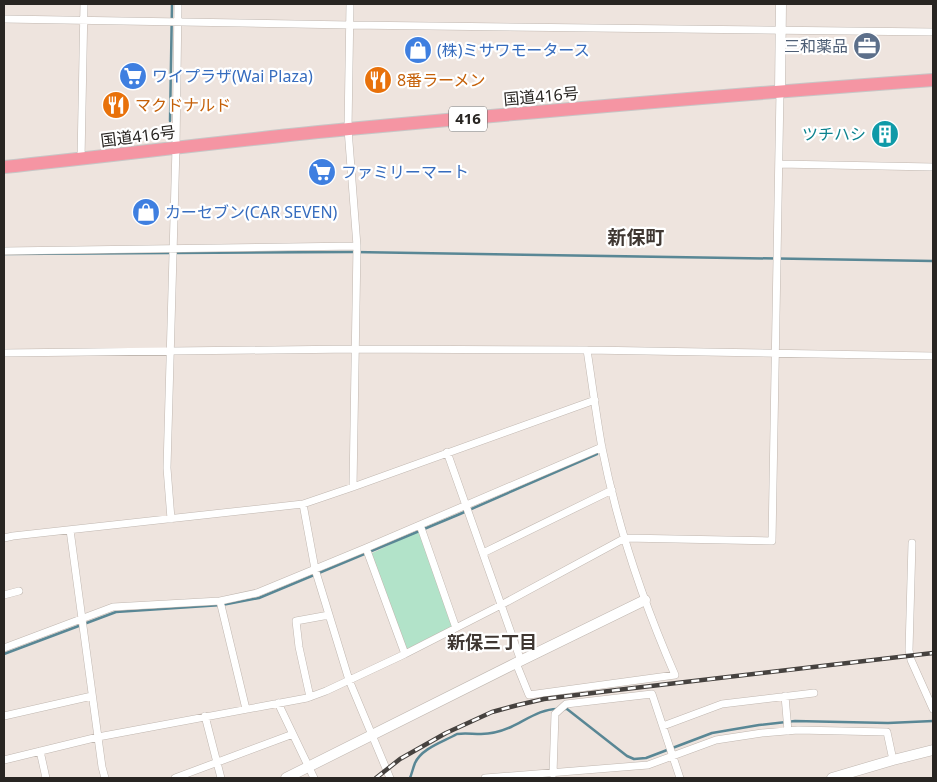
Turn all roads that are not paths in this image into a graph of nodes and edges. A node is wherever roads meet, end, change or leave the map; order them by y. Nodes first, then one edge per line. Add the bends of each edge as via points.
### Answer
1 (84, 4) edge
2 (178, 4) edge
3 (350, 4) edge
4 (781, 4) edge
5 (4, 18) edge
6 (83, 20) junction
7 (178, 22) junction
8 (350, 25) junction
9 (781, 30) junction
10 (933, 32) edge
11 (933, 80) edge
12 (780, 91) junction
13 (348, 129) junction
14 (176, 147) junction
15 (81, 159) junction
16 (778, 164) junction
17 (4, 167) edge
18 (933, 167) edge
19 (357, 246) junction
20 (173, 248) junction
21 (4, 251) edge
22 (354, 349) junction
23 (587, 350) junction
24 (170, 351) junction
25 (4, 353) edge
26 (776, 353) junction
27 (933, 356) edge
28 (595, 400) junction
29 (602, 447) junction
30 (447, 452) junction
31 (353, 487) junction
32 (612, 490) junction
33 (303, 504) junction
34 (466, 505) junction
35 (171, 519) junction
36 (420, 525) junction
37 (70, 530) junction
38 (4, 538) edge
39 (626, 538) junction
40 (912, 543) dead end
41 (366, 548) junction
42 (483, 553) junction
43 (315, 569) junction
44 (19, 592) dead end
45 (4, 594) edge
46 (645, 600) junction
47 (220, 601) junction
48 (501, 605) junction
49 (329, 615) junction
50 (82, 619) junction
51 (456, 628) junction
52 (4, 648) edge
53 (405, 654) junction
54 (518, 662) junction
55 (349, 680) junction
56 (814, 694) dead end
57 (92, 696) junction
58 (785, 696) junction
59 (310, 697) junction
60 (278, 703) junction
61 (246, 709) junction
62 (933, 709) edge
63 (4, 716) edge
64 (205, 716) junction
65 (663, 726) junction
66 (788, 730) junction
67 (293, 734) junction
68 (372, 735) junction
69 (98, 737) junction
70 (933, 750) edge
71 (40, 751) junction
72 (673, 756) junction
73 (4, 760) edge
74 (892, 760) junction
75 (217, 762) junction
76 (308, 767) junction
77 (553, 774) junction
78 (539, 776) edge
79 (46, 778) edge
80 (105, 778) edge
81 (175, 778) edge
82 (221, 778) edge
83 (286, 778) edge
84 (314, 778) edge
85 (390, 778) edge
86 (485, 778) edge
87 (680, 778) edge
88 (832, 778) edge

1 - 6 street
2 - 7 street
3 - 8 street
4 - 9 street
5 - 6 street
6 - 7 street
6 - 15 street
7 - 8 street
7 - 14 street
8 - 9 street
8 - 13 street
9 - 10 street
9 - 12 street
11 - 12 highway, 国道416号 / 416
12 - 13 highway, 国道416号 / 416
12 - 16 street
13 - 14 highway, 国道416号 / 416
13 - 19 street
14 - 15 highway, 国道416号 / 416
14 - 20 street
15 - 17 highway, 国道416号 / 416
16 - 18 street
16 - 26 street
19 - 20 street
19 - 22 street
20 - 21 street
20 - 24 street
22 - 23 street
22 - 24 street
22 - 31 street
23 - 26 street
23 - 28 street
24 - 25 street
24 - 35 street via 167,468
26 - 27 street
26 - 39 street via 772,541
28 - 29 street
28 - 30 street
29 - 32 street
29 - 34 street
30 - 31 street
30 - 34 street
31 - 33 street
32 - 39 street
32 - 42 street
33 - 35 street
33 - 43 street
34 - 36 street
34 - 42 street
35 - 37 street
36 - 41 street
36 - 51 street
37 - 38 street
37 - 50 street
39 - 46 street
39 - 48 street
40 - 62 street via 911,660
41 - 43 street
41 - 53 street
42 - 48 street
43 - 47 street via 257,593
43 - 49 street
44 - 45 street
46 - 54 street
46 - 54 street via 676,675 530,694
47 - 50 street via 113,607
47 - 61 street
48 - 51 street
48 - 54 street
49 - 55 street
49 - 59 street via 296,621
50 - 52 street
50 - 57 street
51 - 53 street
53 - 55 street
54 - 68 street
55 - 59 street
55 - 68 street
56 - 58 street
57 - 63 street
57 - 69 street
58 - 65 street via 722,704
58 - 66 street
59 - 60 street
60 - 61 street
60 - 67 street
61 - 64 street
64 - 69 street
64 - 75 street
65 - 72 street
65 - 77 street via 652,694 566,704 555,714
66 - 72 street via 716,740
66 - 74 street via 887,732
67 - 75 street
67 - 76 street
68 - 76 street
68 - 85 street
69 - 71 street
69 - 80 street
70 - 74 street
71 - 73 street
71 - 79 street
72 - 77 street via 648,765
72 - 87 street
74 - 88 street
75 - 81 street
75 - 82 street
76 - 83 street
76 - 84 street
77 - 78 street
78 - 86 street

